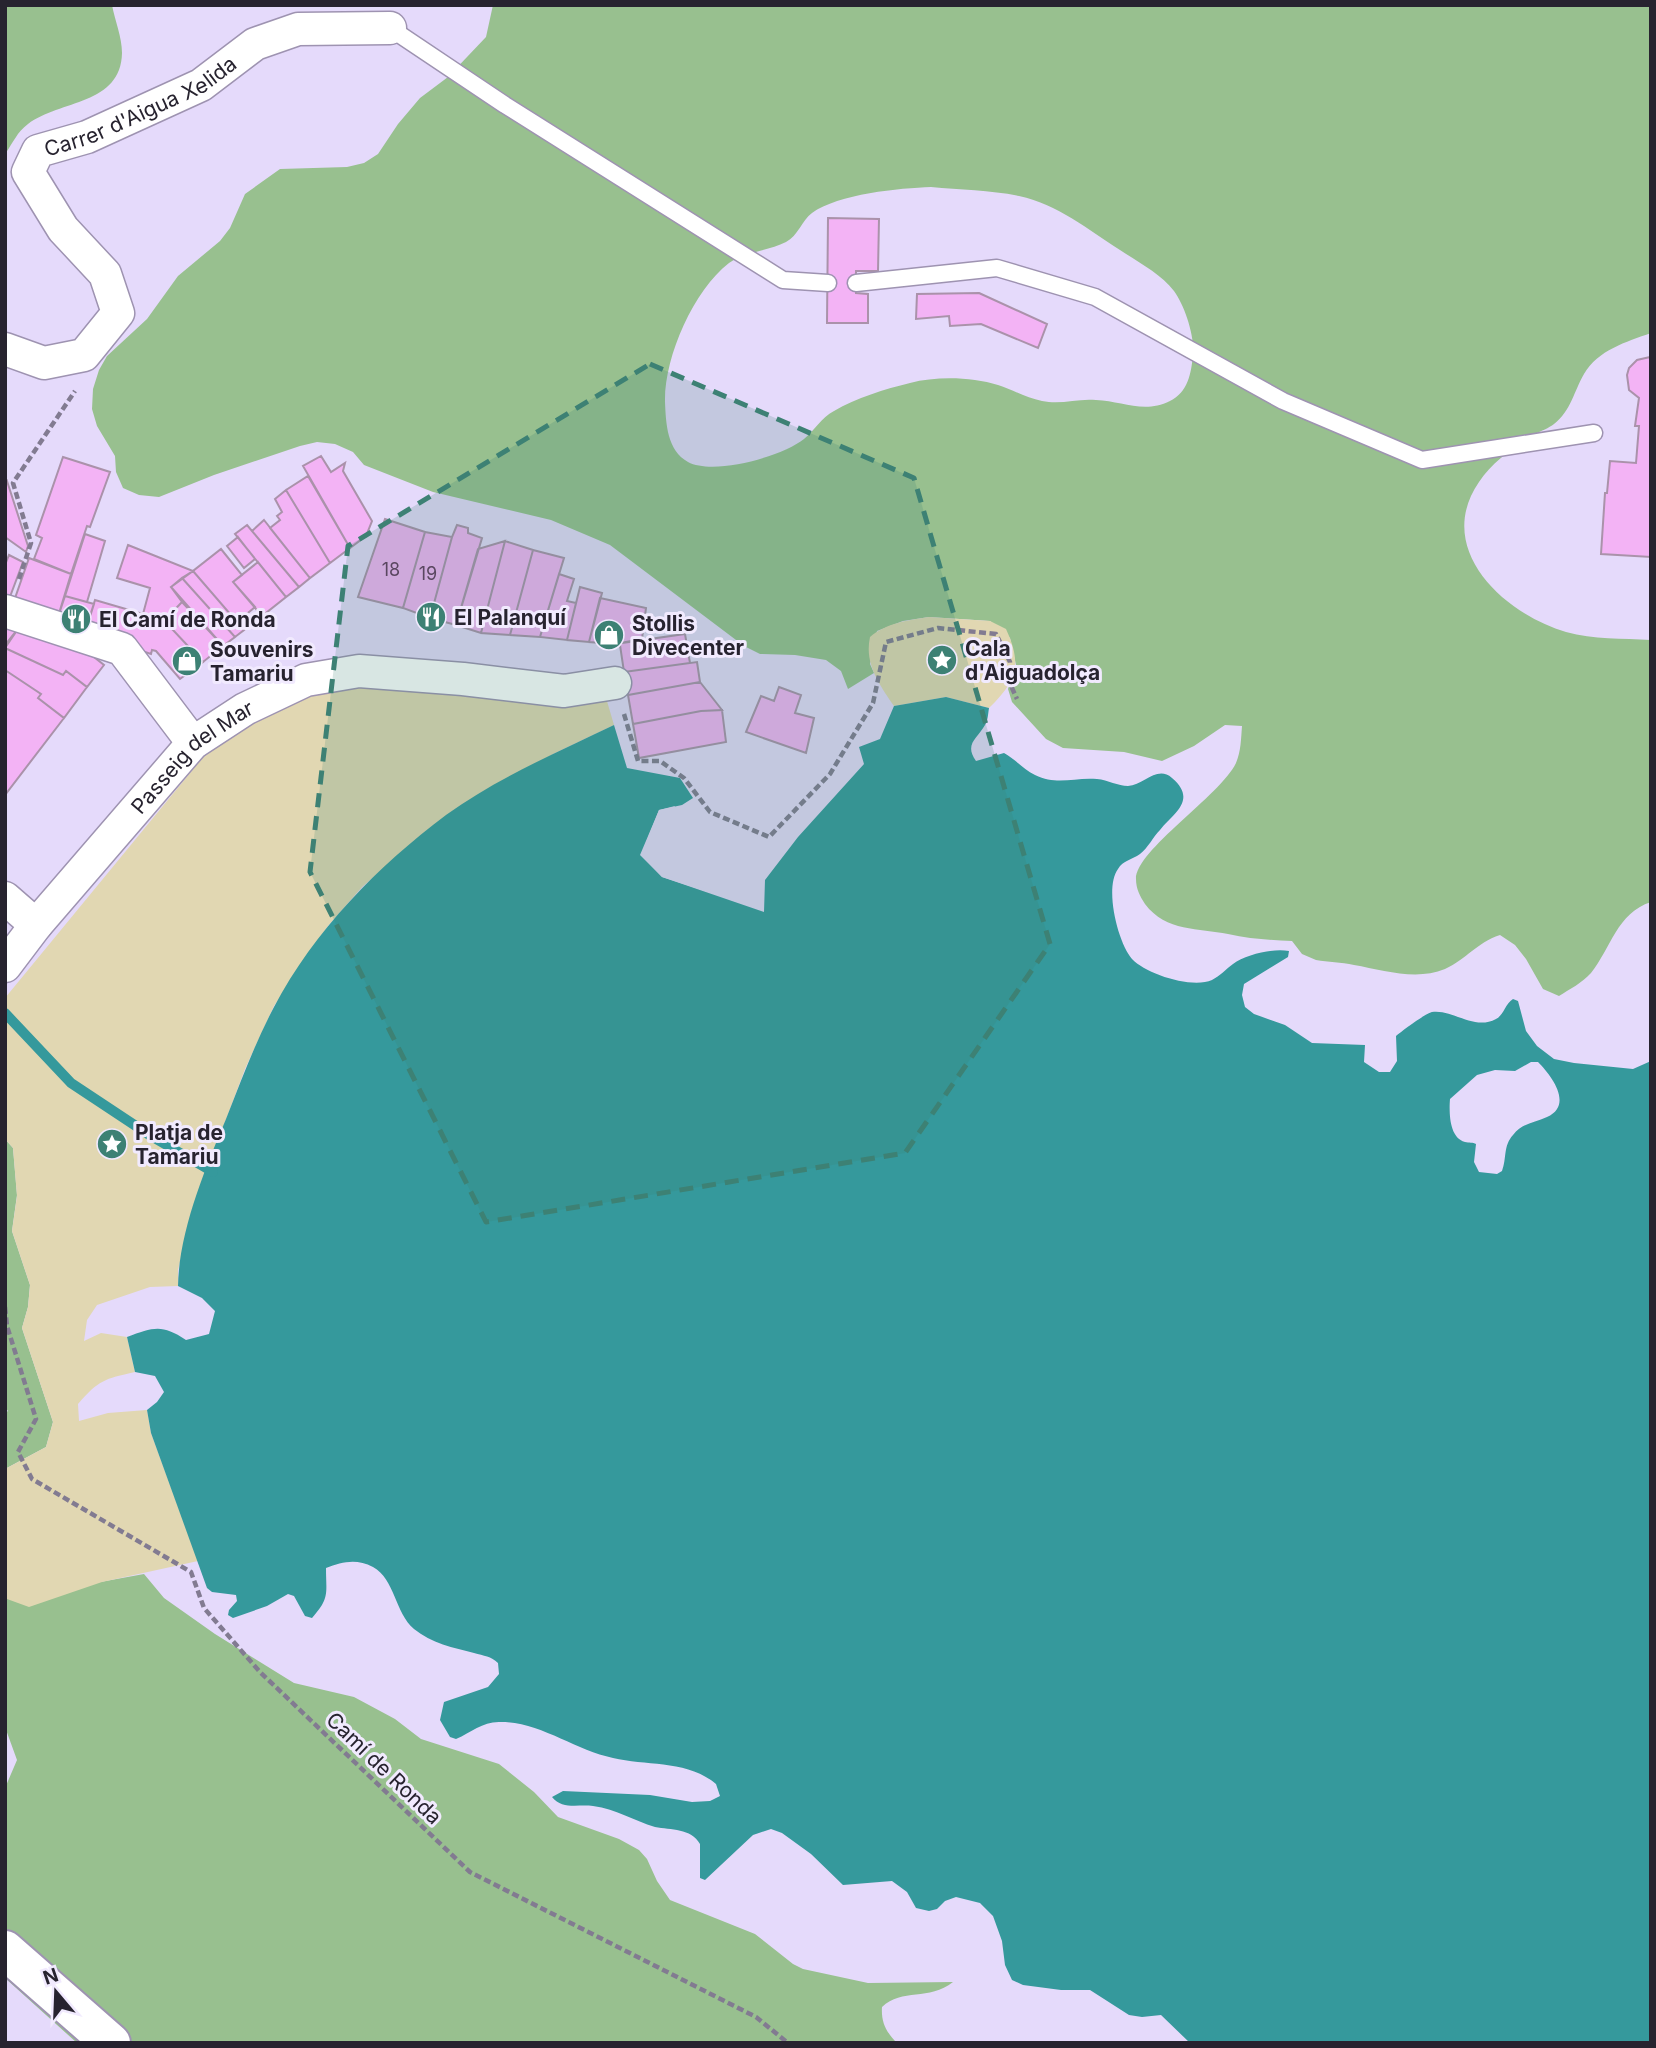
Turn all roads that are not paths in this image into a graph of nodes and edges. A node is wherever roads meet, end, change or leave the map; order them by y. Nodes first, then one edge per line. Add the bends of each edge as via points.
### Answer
1 (390, 27) joint
2 (828, 283) dead end
3 (856, 283) dead end
4 (5, 349) edge
5 (1594, 433) dead end
6 (6, 611) edge
7 (615, 683) road end
8 (193, 743) junction
9 (5, 898) edge
10 (36, 925) junction
11 (5, 966) edge
12 (5, 1950) edge
13 (111, 2043) edge

1 - 2 lane via 783,280
1 - 4 street, Carrer d'Aigua Xelida via 298,29 255,44 201,85 88,137 38,151 28,172 63,229 105,274 118,313 84,355 44,363
3 - 5 lane via 997,268 1095,296 1283,401 1422,460
6 - 8 street via 122,649
7 - 8 street, Passeig del Mar via 564,691 359,671 306,680 245,709
8 - 10 street, Passeig del Mar
9 - 10 street
10 - 11 street, Passeig del Mar
12 - 13 street

